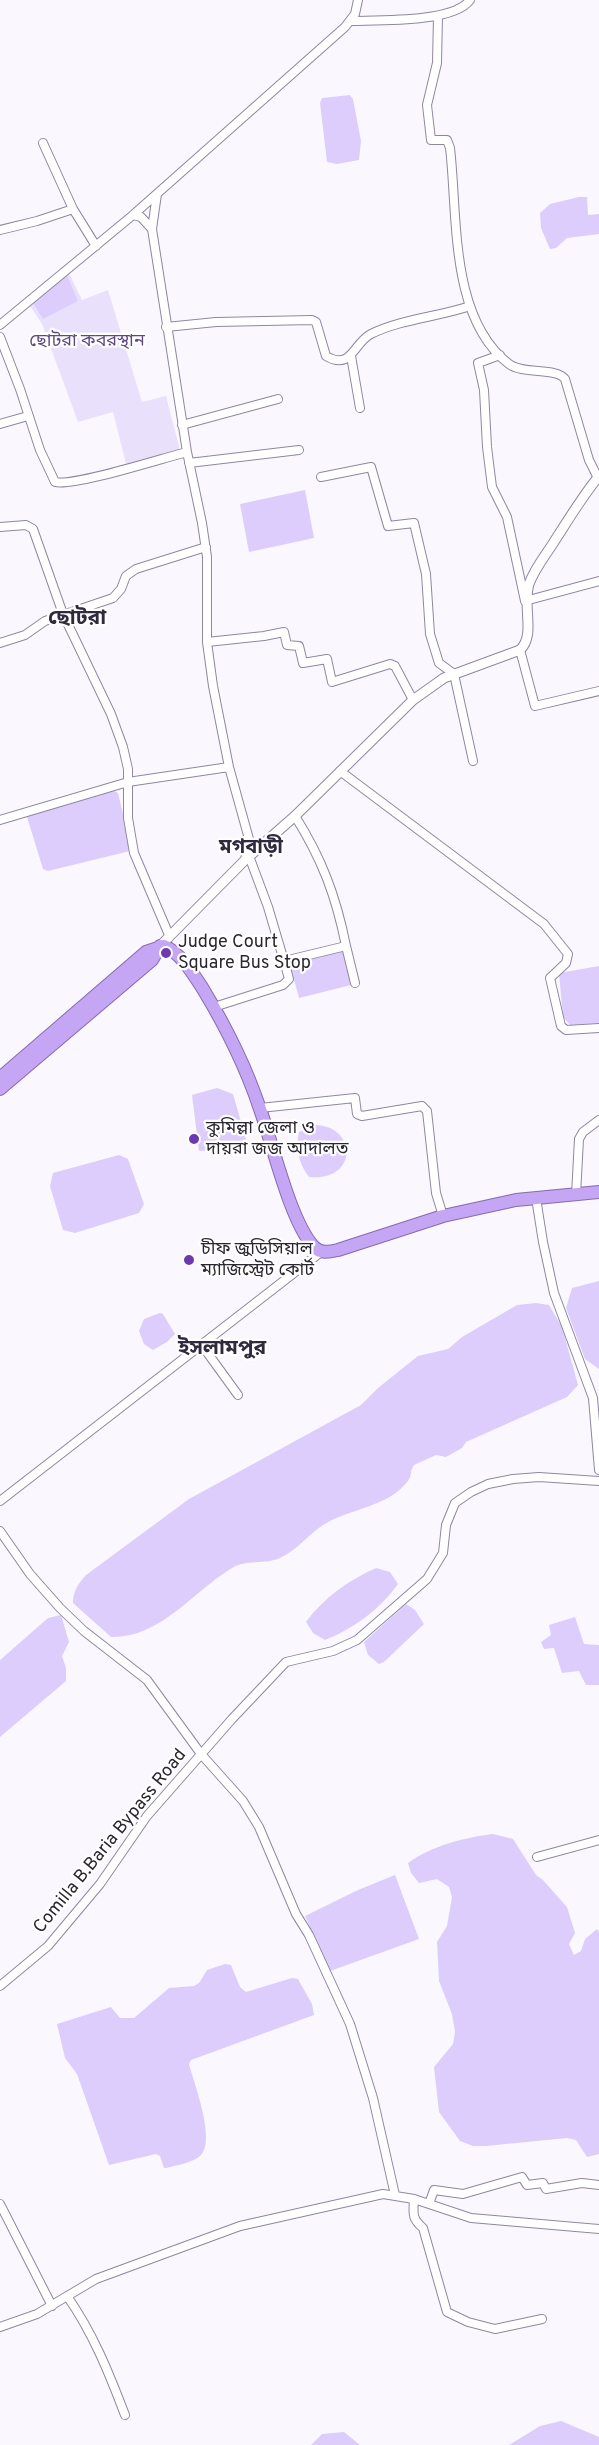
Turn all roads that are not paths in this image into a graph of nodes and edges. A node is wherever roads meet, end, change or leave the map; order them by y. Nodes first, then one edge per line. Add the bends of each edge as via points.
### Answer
1 (358, 0) edge
2 (470, 0) edge
3 (438, 16) junction
4 (351, 21) junction
5 (43, 143) dead end
6 (157, 194) junction
7 (73, 209) junction
8 (133, 215) junction
9 (0, 230) edge
10 (152, 230) junction
11 (96, 246) junction
12 (470, 306) junction
13 (0, 325) edge
14 (166, 327) junction
15 (0, 337) edge
16 (500, 355) junction
17 (351, 356) junction
18 (278, 399) dead end
19 (360, 408) dead end
20 (28, 417) junction
21 (0, 424) edge
22 (182, 425) junction
23 (299, 450) dead end
24 (187, 452) junction
25 (189, 463) junction
26 (321, 477) dead end
27 (598, 477) edge
28 (0, 527) edge
29 (206, 547) junction
30 (599, 581) edge
31 (525, 601) junction
32 (63, 614) junction
33 (207, 642) junction
34 (0, 643) edge
35 (520, 650) junction
36 (454, 674) junction
37 (599, 691) edge
38 (413, 700) junction
39 (473, 761) dead end
40 (230, 767) junction
41 (340, 771) junction
42 (128, 782) junction
43 (295, 816) junction
44 (0, 820) edge
45 (249, 839) junction
46 (266, 842) junction
47 (247, 858) junction
48 (169, 935) junction
49 (160, 946) junction
50 (346, 946) junction
51 (285, 961) junction
52 (355, 983) dead end
53 (109, 991) junction
54 (214, 1007) junction
55 (599, 1028) edge
56 (0, 1078) edge
57 (0, 1089) edge
58 (260, 1108) junction
59 (599, 1120) edge
60 (599, 1192) edge
61 (576, 1195) junction
62 (537, 1198) junction
63 (443, 1216) junction
64 (321, 1252) junction
65 (201, 1344) junction
66 (238, 1395) dead end
67 (599, 1470) edge
68 (599, 1481) edge
69 (0, 1501) edge
70 (0, 1531) edge
71 (201, 1754) junction
72 (599, 1839) edge
73 (537, 1857) dead end
74 (0, 1986) edge
75 (599, 2185) edge
76 (395, 2194) junction
77 (414, 2199) junction
78 (0, 2204) edge
79 (429, 2204) junction
80 (599, 2229) edge
81 (67, 2296) junction
82 (52, 2306) junction
83 (542, 2319) dead end
84 (0, 2327) edge
85 (125, 2415) dead end

1 - 4 street
2 - 3 street via 463,7
3 - 4 street
3 - 12 street via 437,63 427,105 431,140 447,140 450,148 456,236
4 - 6 street
5 - 7 street
6 - 8 street
6 - 10 street
7 - 9 street
7 - 11 street
8 - 10 street via 141,217
8 - 11 street
10 - 14 street
11 - 13 street
12 - 16 street via 481,334
12 - 17 street via 377,332 362,340
14 - 17 street via 312,320 316,322 326,356 339,360
14 - 22 street
15 - 20 street
16 - 27 street via 510,365 524,370 562,375
16 - 31 street via 478,363 492,487 507,517
17 - 19 street
18 - 22 street
20 - 21 street
20 - 24 street via 46,466 57,483
22 - 24 street
23 - 25 street
24 - 25 street
25 - 29 street
26 - 36 street via 371,467 388,526 414,523 426,574 430,634 439,663
27 - 31 street via 538,567
28 - 32 street via 26,525 33,529
29 - 32 street via 136,569 126,576 113,598
29 - 33 street
30 - 31 street
31 - 35 street via 528,640
32 - 34 street via 25,635
32 - 42 street via 111,714 126,760
33 - 38 street via 284,632 287,645 299,646 303,663 327,659 332,682 390,664
33 - 40 street
35 - 36 street
35 - 37 street via 535,706
36 - 38 street
36 - 39 street
38 - 41 street
40 - 42 street
40 - 45 street
41 - 43 street
41 - 55 street via 544,924 568,954 566,963 550,978 561,1026 566,1030
42 - 44 street
42 - 48 street via 128,818 134,853
43 - 46 street
43 - 50 street via 330,882
45 - 46 street
45 - 47 street
46 - 47 street
47 - 48 street
47 - 51 street
48 - 49 street
49 - 53 highway via 152,960
49 - 54 highway via 174,952 191,971
50 - 51 street
50 - 52 street
51 - 54 street via 289,979 283,985
53 - 56 highway
53 - 57 highway
54 - 58 highway
58 - 63 street via 349,1098 356,1099 357,1114 362,1116 422,1106 427,1111 436,1193
58 - 64 highway via 300,1226
59 - 61 street via 579,1139
60 - 61 highway
61 - 62 highway
62 - 63 highway
62 - 67 street via 555,1293 593,1398
63 - 64 highway
64 - 65 street
65 - 66 street
65 - 69 street
68 - 71 street, Comilla B.Baria Bypass Road via 513,1479 463,1497 449,1515 443,1553 427,1579 357,1640 333,1651 286,1662
70 - 71 street via 60,1608 147,1680
71 - 74 street, Comilla B.Baria Bypass Road via 147,1816 70,1921 48,1946
71 - 76 street via 243,1801 259,1827 350,2024 373,2098
72 - 73 street
75 - 79 street via 582,2183 546,2189 543,2182 527,2185 522,2177 463,2194 434,2190
76 - 77 street
76 - 81 street via 240,2226 96,2280
77 - 79 street
77 - 83 street via 413,2215 423,2228 447,2312 495,2329
78 - 82 street
79 - 80 street via 471,2218
81 - 82 street
81 - 85 street via 88,2326
82 - 84 street

